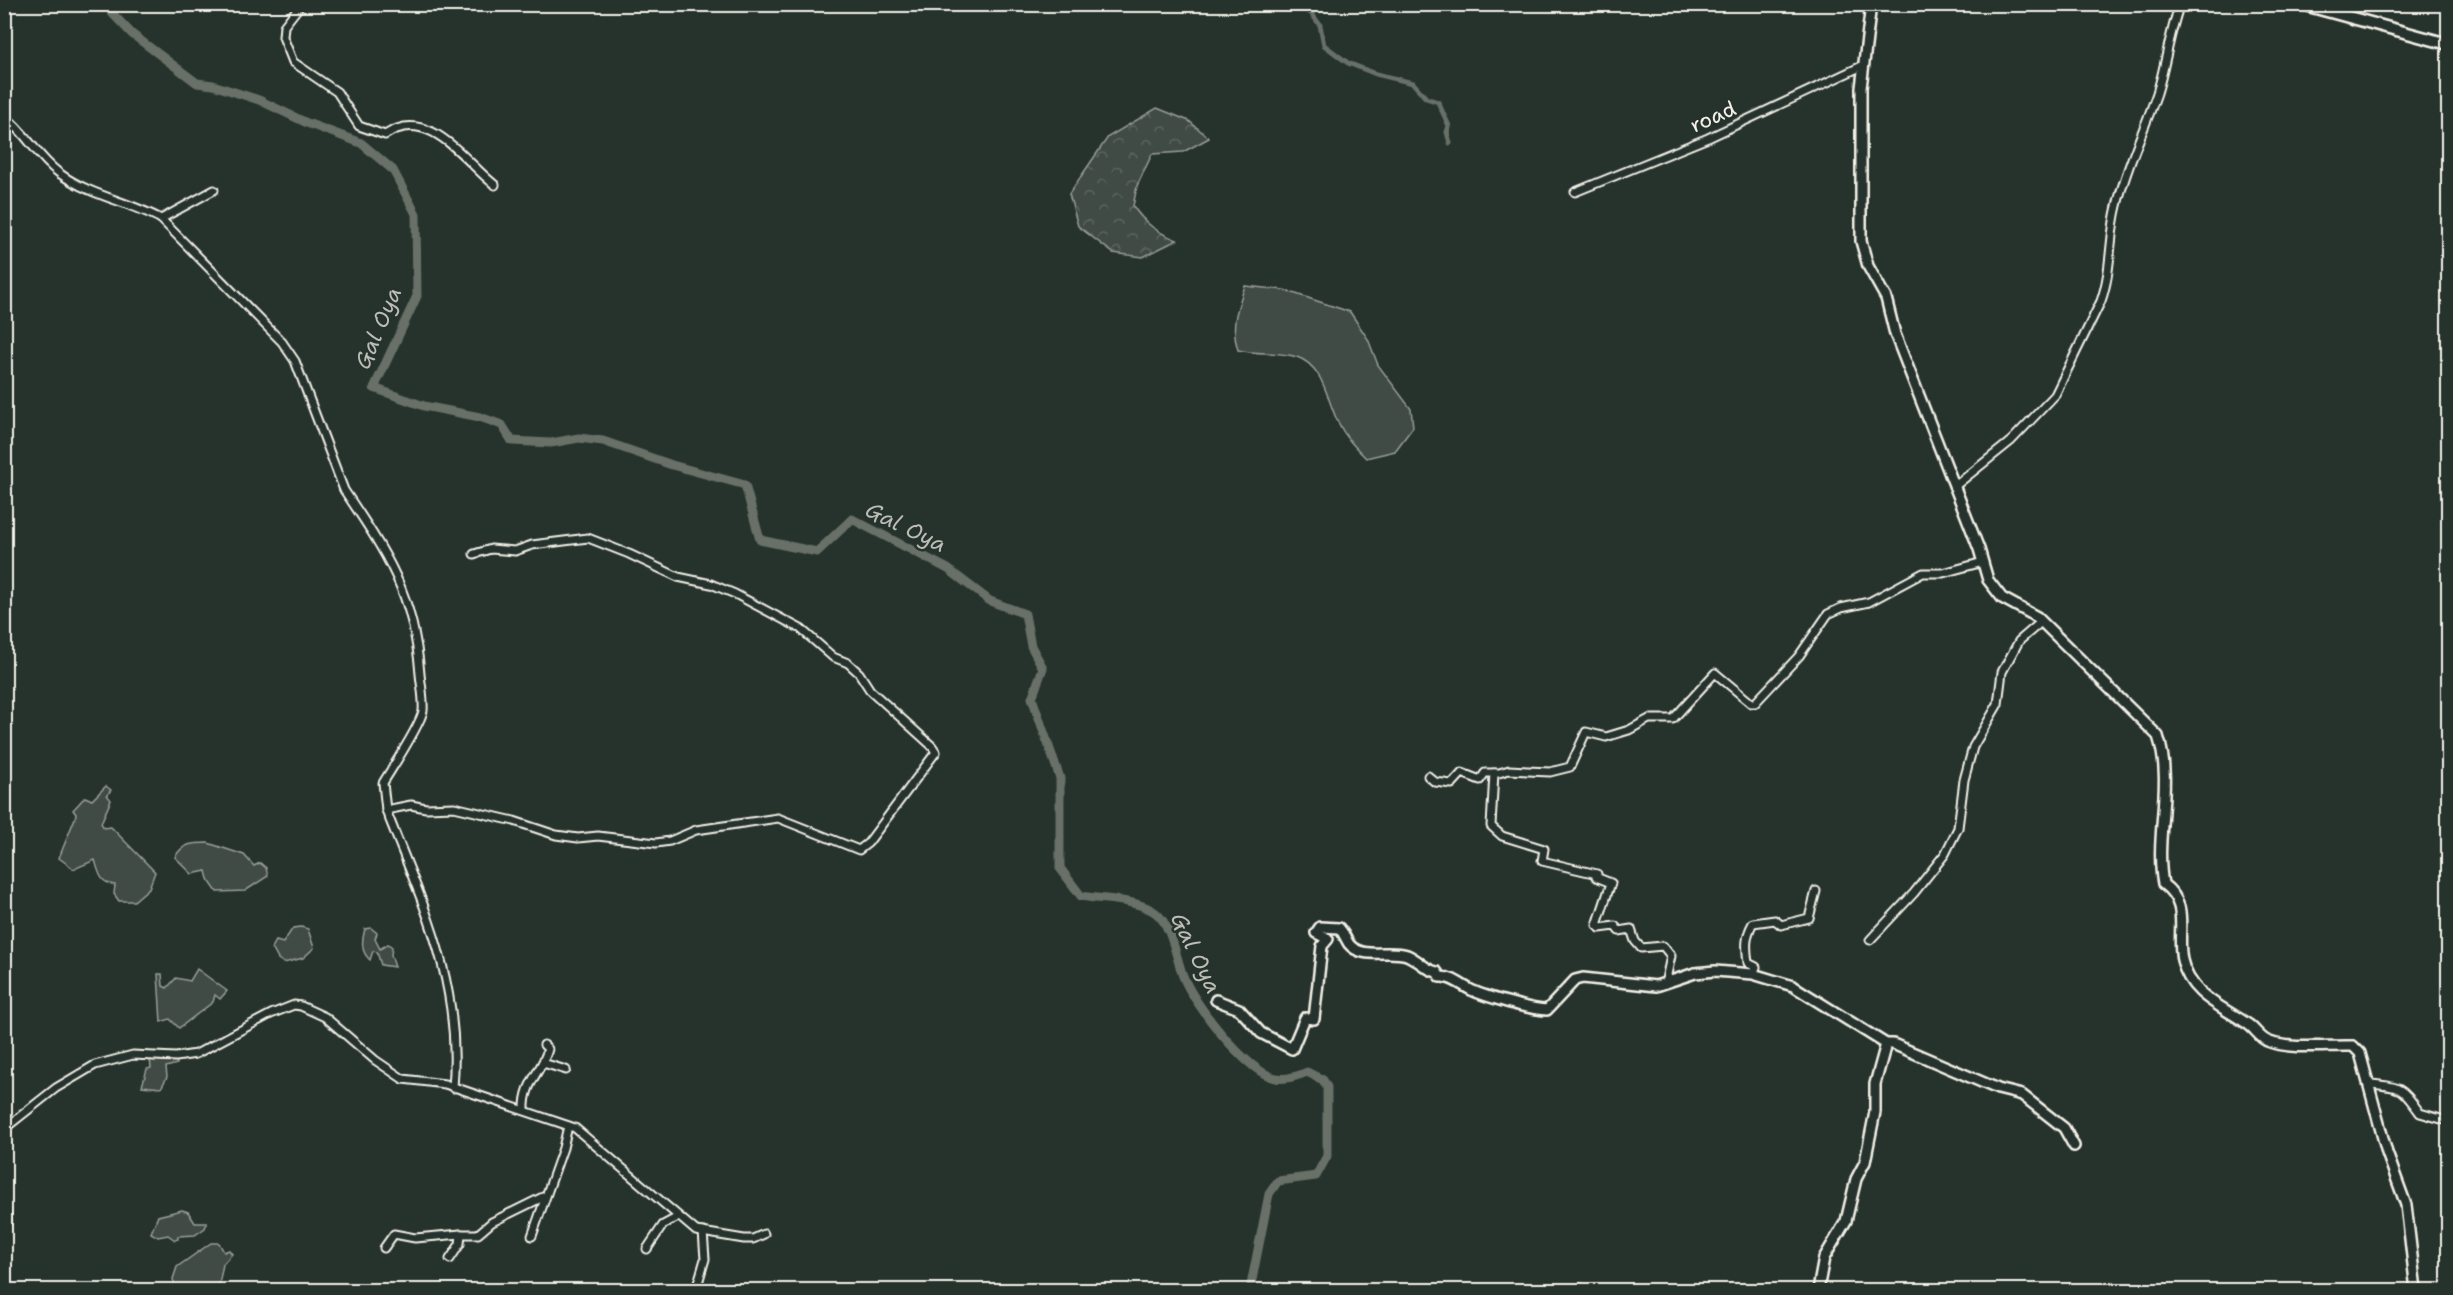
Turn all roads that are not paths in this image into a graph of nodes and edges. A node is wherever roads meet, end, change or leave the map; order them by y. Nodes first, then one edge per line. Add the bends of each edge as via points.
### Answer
1 (301, 4) edge
2 (1871, 4) edge
3 (2180, 4) edge
4 (2301, 4) edge
5 (2448, 44) edge
6 (1862, 66) junction
7 (4, 116) edge
8 (495, 185) dead end
9 (214, 190) dead end
10 (1575, 192) dead end
11 (161, 219) junction
12 (1955, 486) junction
13 (474, 554) dead end
14 (1983, 562) junction
15 (2042, 622) junction
16 (1494, 773) junction
17 (1428, 776) dead end
18 (386, 810) junction
19 (1816, 891) dead end
20 (1870, 940) dead end
21 (1753, 974) junction
22 (1665, 984) junction
23 (1216, 1000) dead end
24 (1886, 1044) junction
25 (544, 1045) dead end
26 (543, 1063) junction
27 (566, 1070) dead end
28 (2370, 1084) junction
29 (453, 1088) junction
30 (525, 1110) junction
31 (2448, 1121) edge
32 (568, 1126) junction
33 (4, 1129) edge
34 (2074, 1146) dead end
35 (543, 1197) junction
36 (4, 1202) edge
37 (678, 1217) junction
38 (703, 1232) junction
39 (4, 1234) edge
40 (461, 1234) junction
41 (764, 1234) dead end
42 (532, 1236) dead end
43 (384, 1248) dead end
44 (647, 1249) dead end
45 (450, 1259) dead end
46 (696, 1290) edge
47 (1818, 1290) edge
48 (2416, 1290) edge

1 - 8 street via 284,26 283,37 293,62 337,92 359,126 385,135 396,128 414,126 432,131 465,154
2 - 6 main road
3 - 12 street via 2157,92 2124,176 2102,301 2055,395 2011,441
4 - 5 main road
6 - 10 street, road via 1708,138
6 - 12 main road via 1862,249 1886,298 1894,334
7 - 11 street via 60,174 85,190
9 - 11 street
11 - 18 street via 269,328 295,361 344,490 388,556 405,593 419,659 423,712 383,783
12 - 14 main road
13 - 18 street via 588,538 678,577 735,594 801,629 833,657 848,663 870,690 936,752 859,850 778,818 696,830 656,843 556,836 454,807 411,805
14 - 15 main road via 1988,580 2002,598
14 - 16 street via 1943,573 1923,573 1869,602 1828,614 1798,656 1755,703 1751,704 1715,673 1673,719 1648,719 1606,737 1586,732 1570,767 1550,772
15 - 20 street via 2019,641 2002,672 1998,704 1973,747 1958,828 1945,854
15 - 28 main road via 2158,736 2164,802 2161,869 2163,884 2176,893 2180,907 2182,961 2190,980 2206,1000 2269,1042 2353,1046 2360,1053
16 - 17 street via 1485,773 1480,780 1462,772 1452,784 1435,782
16 - 22 street via 1491,826 1502,836 1544,849 1542,861 1597,874 1596,877 1611,883 1597,925 1615,926 1619,932 1631,929 1641,948 1663,946 1671,956
18 - 29 street via 434,932 449,987 456,1054
19 - 21 street via 1809,918 1781,925 1775,921 1753,923 1746,935 1746,949 1748,963 1756,967
21 - 22 main road via 1695,973
21 - 24 main road via 1793,986
22 - 23 main road via 1584,978 1575,980 1547,1010 1531,1010 1469,989 1399,952 1365,953 1349,944 1339,928 1320,927 1316,933 1328,939 1322,946 1314,1019 1305,1018 1292,1049 1261,1033 1239,1009
24 - 34 main road via 2022,1095 2064,1128
24 - 47 main road via 1875,1084 1875,1112 1864,1162 1846,1221 1824,1258
25 - 26 street via 548,1049
26 - 27 street
26 - 30 street via 533,1075
28 - 31 street via 2401,1089 2420,1113
28 - 48 main road via 2387,1153 2406,1205
29 - 30 street
29 - 33 street via 403,1079 325,1017 294,1005 196,1054 133,1055 94,1065 56,1088
30 - 32 street
32 - 35 street
32 - 37 street via 607,1153
35 - 40 street via 492,1222 478,1234
35 - 42 street
36 - 39 street
37 - 38 street
37 - 44 street via 663,1226
38 - 41 street via 753,1239
38 - 46 street via 705,1259
40 - 43 street via 415,1238 394,1234
40 - 45 street via 460,1244

